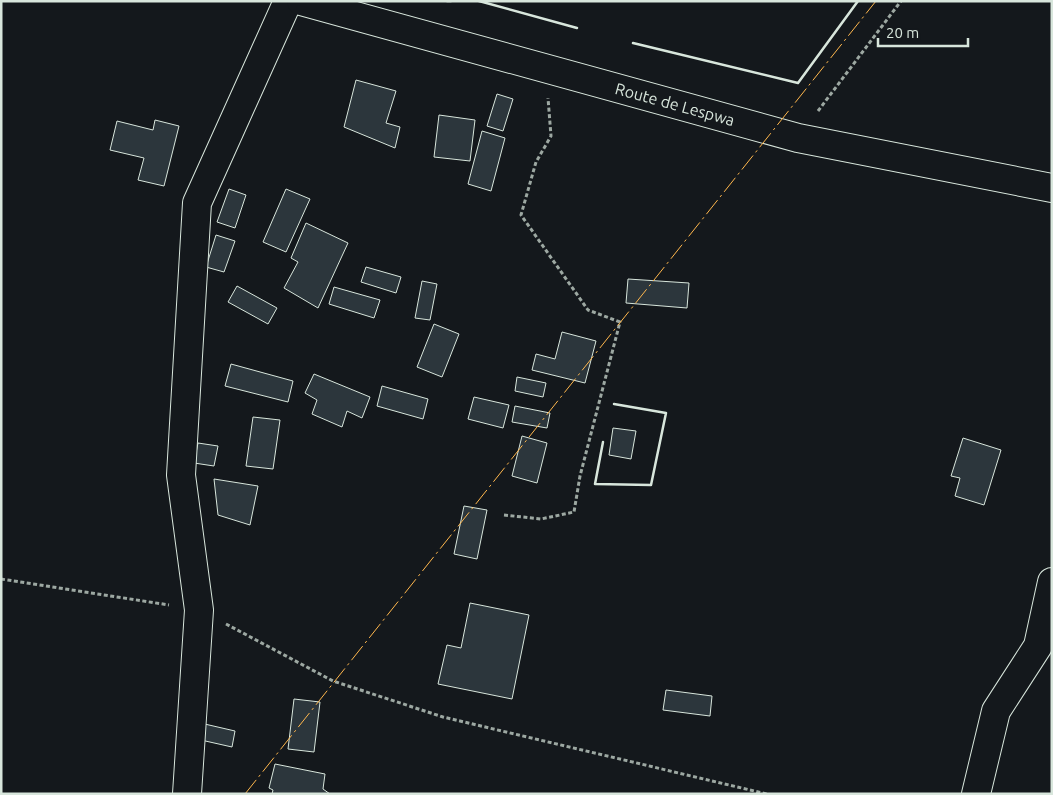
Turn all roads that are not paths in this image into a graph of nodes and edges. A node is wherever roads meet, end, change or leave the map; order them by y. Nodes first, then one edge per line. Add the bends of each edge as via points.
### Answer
1 (288, 1) edge
2 (301, 1) edge
3 (1052, 188) edge
4 (1052, 582) edge
5 (187, 794) edge
6 (976, 794) edge

1 - 5 street via 197,203 181,475 199,610
2 - 3 street, Route de Lespwa via 798,138
4 - 6 street via 1038,646 996,711

